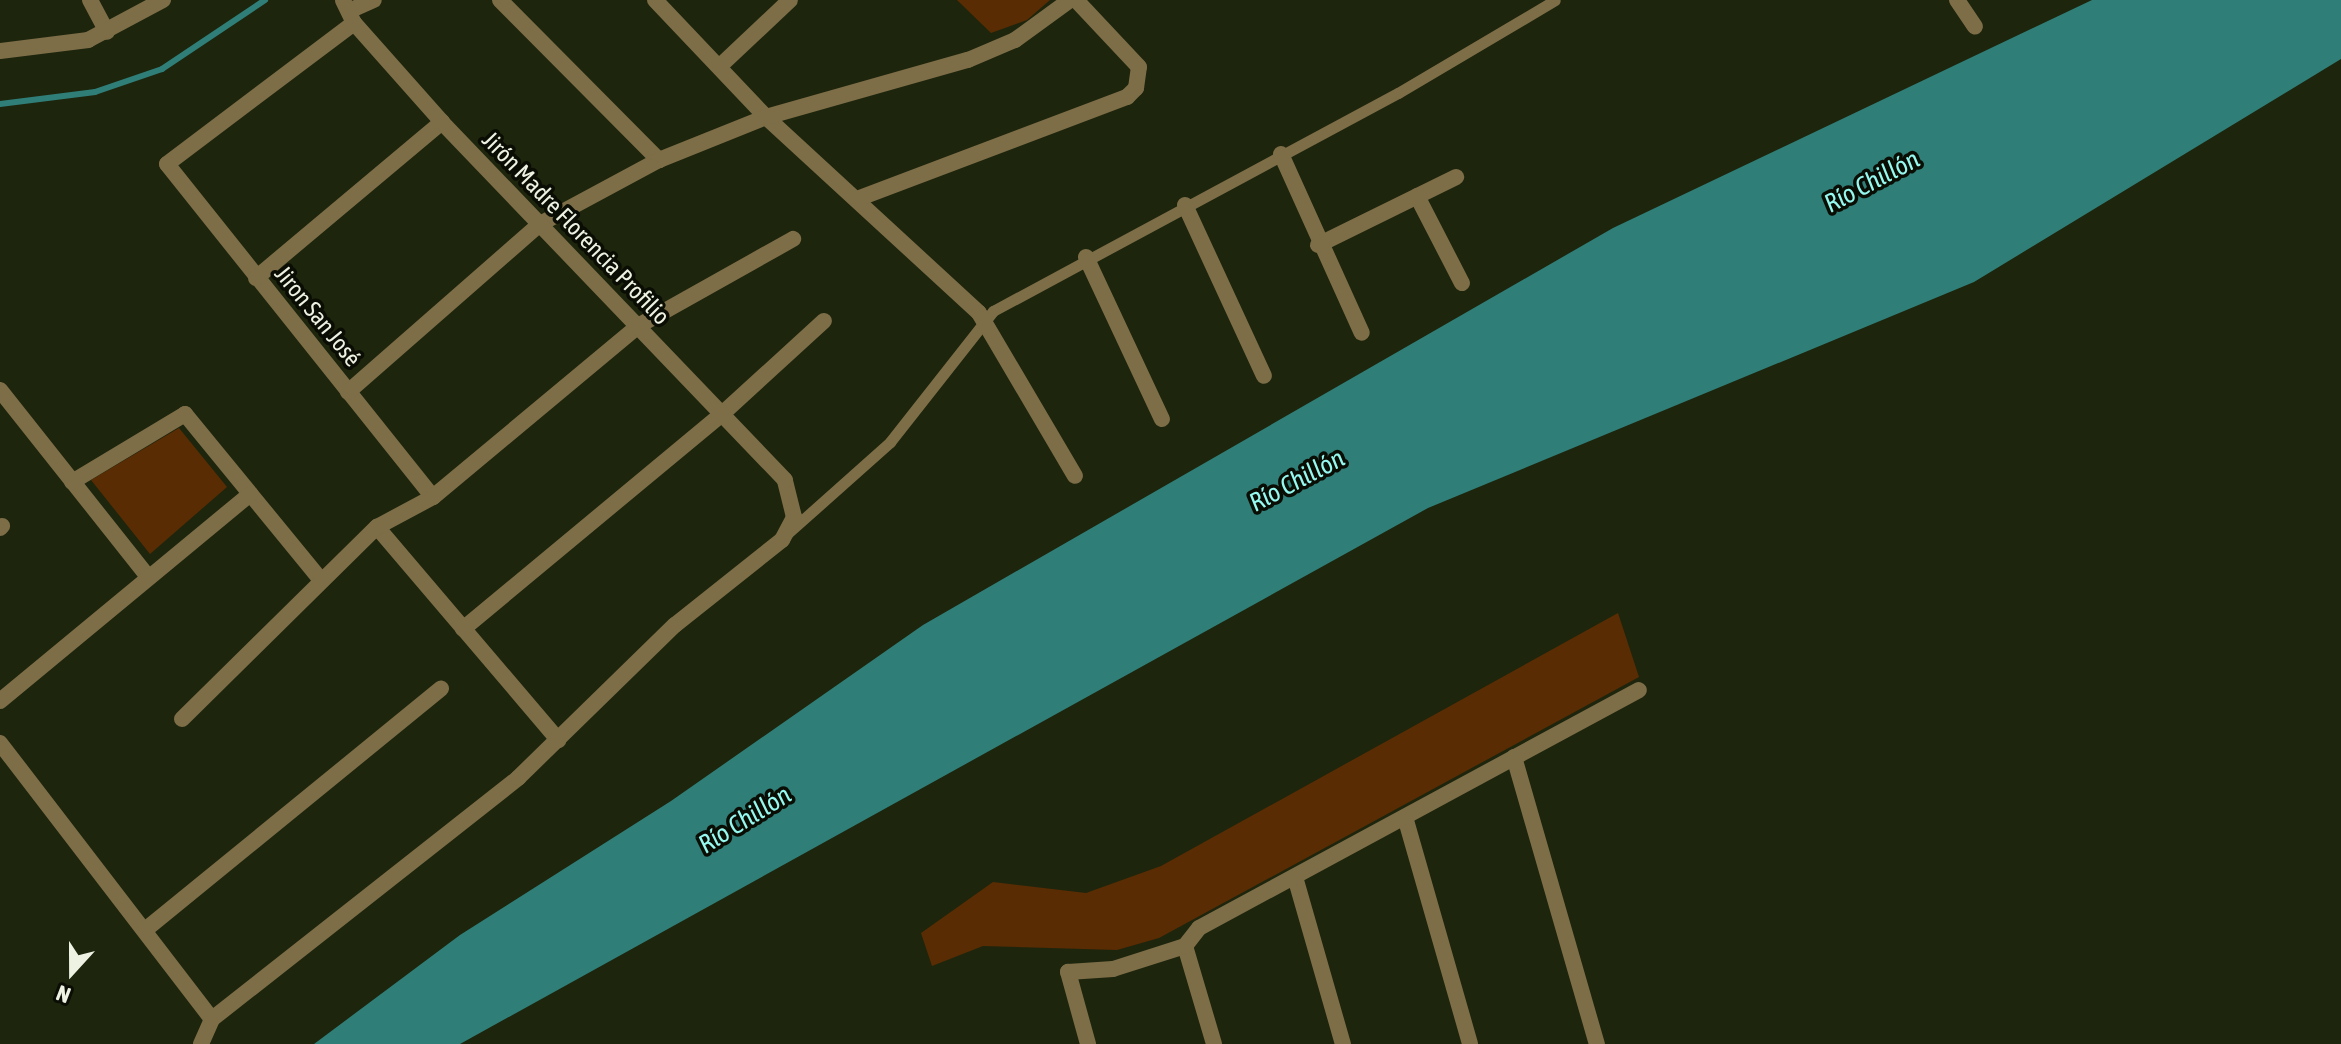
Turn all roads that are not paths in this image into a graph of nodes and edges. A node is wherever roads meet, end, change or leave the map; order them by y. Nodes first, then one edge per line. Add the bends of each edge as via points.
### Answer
1 (90, 0) edge
2 (163, 0) edge
3 (374, 0) edge
4 (500, 0) edge
5 (655, 0) edge
6 (790, 0) edge
7 (1070, 0) edge
8 (1076, 0) edge
9 (1555, 0) edge
10 (1957, 0) edge
11 (349, 11) edge
12 (1975, 27) dead end
13 (107, 32) junction
14 (0, 51) edge
15 (720, 66) junction
16 (766, 117) junction
17 (442, 122) junction
18 (1281, 154) junction
19 (659, 160) junction
20 (1456, 177) dead end
21 (1417, 196) junction
22 (857, 199) junction
23 (1185, 205) junction
24 (540, 224) junction
25 (793, 239) dead end
26 (1318, 245) junction
27 (1086, 257) junction
28 (256, 278) junction
29 (1462, 283) dead end
30 (982, 319) junction
31 (824, 321) dead end
32 (638, 326) junction
33 (1362, 333) dead end
34 (1264, 376) dead end
35 (0, 390) edge
36 (348, 392) junction
37 (722, 414) junction
38 (1162, 419) dead end
39 (1075, 476) dead end
40 (72, 482) junction
41 (250, 494) junction
42 (433, 497) junction
43 (377, 527) junction
44 (788, 533) junction
45 (148, 577) junction
46 (321, 580) junction
47 (463, 629) junction
48 (441, 689) dead end
49 (1639, 690) dead end
50 (0, 701) edge
51 (182, 719) dead end
52 (558, 740) junction
53 (0, 743) edge
54 (1514, 757) junction
55 (1405, 817) junction
56 (1295, 877) junction
57 (145, 930) junction
58 (1185, 946) junction
59 (212, 1019) junction
60 (201, 1044) edge
61 (1088, 1044) edge
62 (1214, 1044) edge
63 (1343, 1044) edge
64 (1470, 1044) edge
65 (1597, 1044) edge

1 - 13 street
2 - 13 street
3 - 11 street
4 - 19 street
5 - 15 street
6 - 15 street
7 - 16 street via 1015,40 968,60
8 - 22 street via 1139,67 1136,88 1127,97
9 - 18 lane
10 - 12 street
11 - 17 street, Jirón Madre Florencia Profilio
11 - 28 street, Jiron San José via 167,164
13 - 14 street
15 - 16 street
16 - 19 street
16 - 22 street
17 - 24 street, Jirón Madre Florencia Profilio
17 - 28 street
18 - 23 lane
18 - 26 street
19 - 24 street
20 - 21 street
21 - 26 street
21 - 29 street
22 - 30 street
23 - 27 lane
23 - 34 street
24 - 32 street, Jirón Madre Florencia Profilio
24 - 36 street
25 - 32 street
26 - 33 street
27 - 30 lane
27 - 38 street
28 - 36 street, Jiron San José
30 - 39 street
30 - 44 lane via 890,442
31 - 37 street
32 - 37 street, Jirón Madre Florencia Profilio
32 - 42 street
35 - 40 street
36 - 42 street, Jiron San José
37 - 44 street, Jirón Madre Florencia Profilio via 785,480 794,507
37 - 47 street
40 - 41 street via 185,414
40 - 45 street
41 - 45 street
41 - 46 street
42 - 43 street
43 - 46 street
43 - 47 street
44 - 52 street via 675,625
45 - 50 street
46 - 51 street
47 - 52 street
48 - 57 street
49 - 54 street
52 - 59 street
53 - 57 street
54 - 55 street
54 - 65 street
55 - 56 street
55 - 64 street
56 - 58 street via 1199,928
56 - 63 street
57 - 59 street
58 - 61 street via 1113,969 1068,972
58 - 62 street
59 - 60 street

